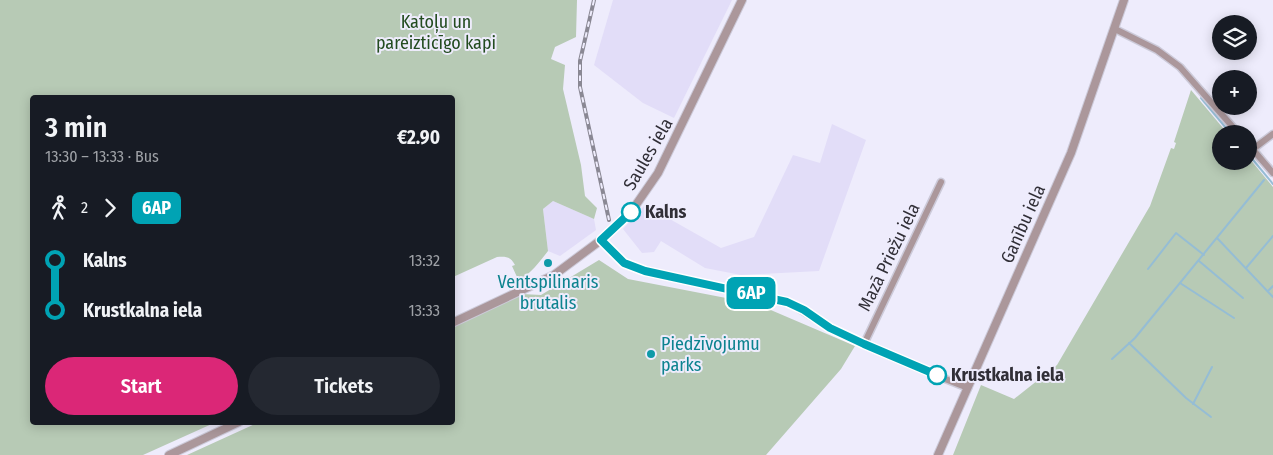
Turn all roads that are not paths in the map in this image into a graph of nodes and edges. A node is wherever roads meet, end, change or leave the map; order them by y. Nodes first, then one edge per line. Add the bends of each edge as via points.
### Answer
1 (742, 0) edge
2 (1124, 0) edge
3 (1115, 29) junction
4 (1231, 125) edge
5 (1273, 134) edge
6 (1257, 143) edge
7 (1257, 154) edge
8 (1273, 174) edge
9 (941, 182) dead end
10 (601, 240) junction
11 (455, 322) edge
12 (864, 344) junction
13 (968, 388) junction
14 (233, 425) edge
15 (169, 455) edge
16 (938, 455) edge

1 - 10 street, Saules iela via 658,173 631,212
2 - 3 street, Ganību iela
3 - 4 street via 1157,50 1180,67
3 - 13 street, Ganību iela via 1070,153
5 - 6 street
7 - 8 street
9 - 12 street, Mazā Priežu iela
10 - 11 street, Saules iela via 554,275
10 - 12 street via 624,263 645,271 787,302
12 - 13 street
13 - 16 street, Ganību iela
14 - 15 street

